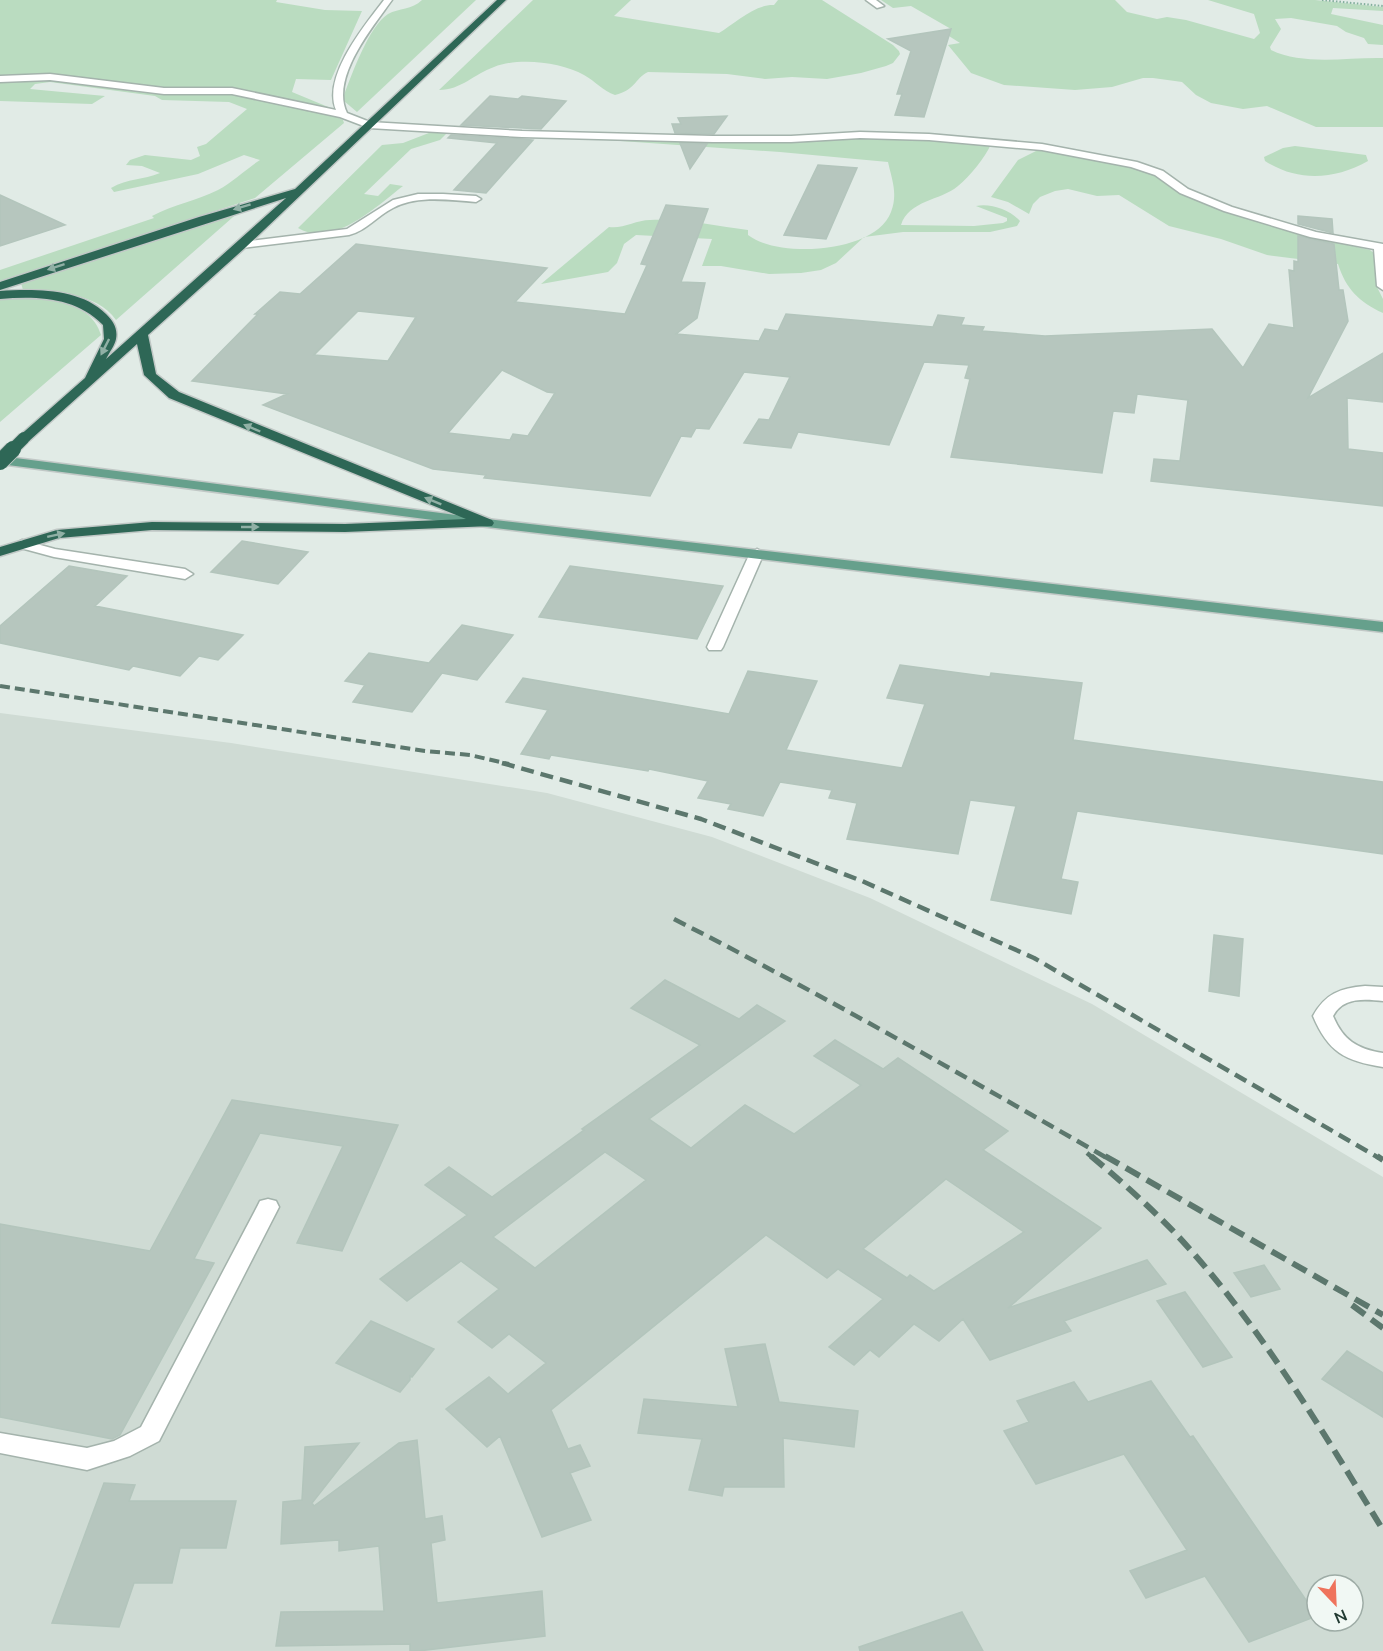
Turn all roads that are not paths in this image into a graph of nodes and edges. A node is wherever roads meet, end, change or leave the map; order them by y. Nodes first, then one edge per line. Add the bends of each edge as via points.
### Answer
1 (388, 0) edge
2 (502, 0) edge
3 (870, 0) edge
4 (880, 6) dead end
5 (0, 79) edge
6 (343, 115) junction
7 (369, 125) junction
8 (298, 191) junction
9 (476, 199) dead end
10 (242, 245) junction
11 (0, 286) edge
12 (1383, 286) edge
13 (0, 295) edge
14 (141, 336) junction
15 (84, 386) junction
16 (0, 461) edge
17 (487, 523) junction
18 (22, 544) junction
19 (0, 552) edge
20 (757, 553) junction
21 (185, 574) dead end
22 (1383, 627) edge
23 (715, 647) dead end
24 (1383, 994) edge
25 (1383, 1060) edge
26 (268, 1207) dead end
27 (0, 1443) edge

1 - 6 street via 369,24 342,75 337,96
2 - 7 highway
3 - 4 street
5 - 6 street via 50,77 154,90 232,91
6 - 7 street
7 - 8 highway
7 - 12 street via 490,133 713,139 918,137 1070,151 1159,173 1184,191 1275,225 1380,247
8 - 10 highway
8 -> 11 highway
9 - 10 street via 443,196 394,202 357,230
10 - 14 highway
13 -> 15 highway via 38,294 69,299 102,315 110,324 110,339
14 - 15 highway
17 -> 14 highway via 174,395 150,375
15 - 16 highway, bridge
16 - 17 main road
18 -> 17 highway via 67,532 152,526 345,528
17 - 20 main road
18 - 19 highway
18 - 21 street via 54,553
20 - 22 main road
20 - 23 street
24 - 25 street via 1341,996 1327,1005 1323,1016 1337,1043 1350,1053
26 - 27 street via 150,1434 122,1449 87,1459

